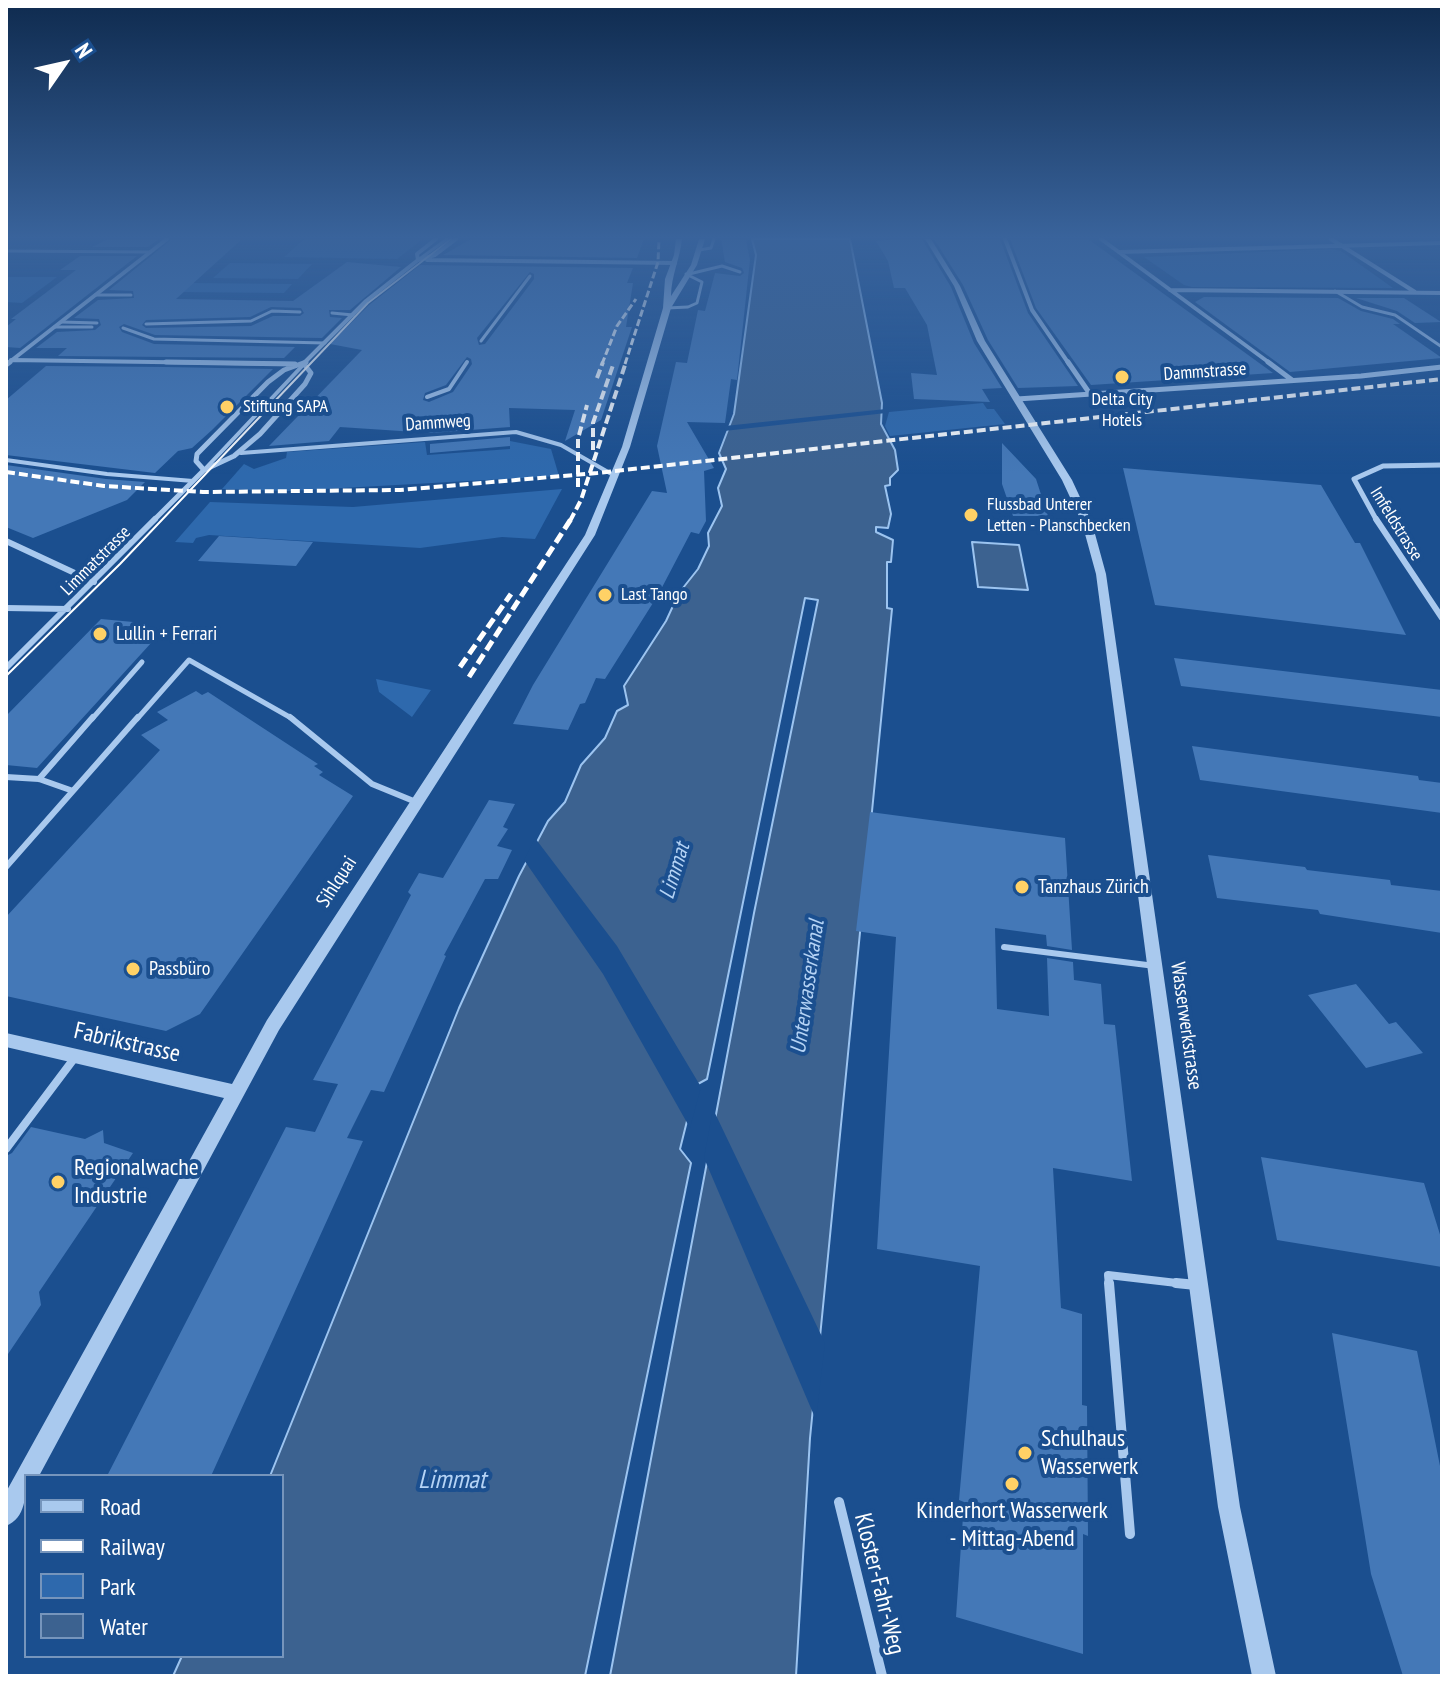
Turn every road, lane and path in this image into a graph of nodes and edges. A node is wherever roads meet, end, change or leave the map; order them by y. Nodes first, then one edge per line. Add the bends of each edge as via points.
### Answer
1 (67, 317) edge
2 (258, 317) edge
3 (351, 317) edge
4 (499, 317) edge
5 (664, 317) edge
6 (971, 317) edge
7 (1037, 317) edge
8 (1207, 317) edge
9 (1399, 317) edge
10 (61, 322) junction
11 (97, 323) dead end
12 (146, 324) dead end
13 (54, 327) junction
14 (92, 327) dead end
15 (123, 328) dead end
16 (481, 341) dead end
17 (325, 343) junction
18 (1442, 347) edge
19 (9, 362) edge
20 (467, 362) dead end
21 (304, 364) junction
22 (1442, 367) edge
23 (1293, 381) junction
24 (1090, 394) junction
25 (427, 397) dead end
26 (1017, 399) junction
27 (241, 453) junction
28 (6, 460) edge
29 (1442, 465) edge
30 (204, 470) junction
31 (615, 476) junction
32 (193, 481) junction
33 (6, 541) edge
34 (94, 582) junction
35 (7, 608) edge
36 (68, 609) junction
37 (1442, 618) edge
38 (142, 662) dead end
39 (6, 668) edge
40 (6, 777) edge
41 (39, 779) junction
42 (73, 791) junction
43 (416, 802) junction
44 (6, 867) edge
45 (1004, 947) dead end
46 (1155, 966) junction
47 (6, 1040) edge
48 (76, 1056) junction
49 (236, 1093) junction
50 (6, 1149) edge
51 (1200, 1286) junction
52 (29, 1474) edge
53 (24, 1482) edge
54 (839, 1502) dead end
55 (6, 1515) edge
56 (1130, 1534) dead end
57 (882, 1676) edge
58 (1264, 1676) edge

1 - 10 street
2 - 12 lane
3 - 17 street, Limmatstrasse
4 - 16 lane
5 - 31 street, Sihlquai
6 - 26 street, Wasserwerkstrasse
7 - 24 street
8 - 23 street
9 - 18 lane
10 - 11 lane
10 - 13 street
13 - 14 lane
13 - 19 street
15 - 17 lane via 154,339
17 - 21 street, Limmatstrasse
19 - 21 street
20 - 25 lane via 449,389
21 - 27 street, Limmatstrasse via 311,373 305,384
21 - 30 lane, Limmatstrasse
21 - 30 street, Limmatstrasse via 268,382 197,454
22 - 23 street, Dammstrasse
23 - 24 street, Dammstrasse
24 - 26 street, Dammstrasse
26 - 46 street, Wasserwerkstrasse via 1073,491 1101,574
27 - 30 street, Limmatstrasse
27 - 31 lane, Dammweg via 516,432 569,449
28 - 32 lane
29 - 37 street, Imfeldstrasse via 1387,468 1354,479
30 - 32 street, Limmatstrasse
31 - 43 street, Sihlquai via 590,535
32 - 34 street, Limmatstrasse
33 - 34 street
34 - 36 street, Limmatstrasse
35 - 36 street
36 - 39 street, Limmatstrasse
38 - 41 lane
40 - 41 lane
41 - 42 lane
42 - 43 lane via 189,660 284,712 372,784
42 - 44 lane
43 - 49 street, Sihlquai via 273,1025
45 - 46 lane
46 - 51 street, Wasserwerkstrasse
47 - 48 street, Fabrikstrasse
48 - 49 street, Fabrikstrasse
48 - 50 lane
49 - 52 street, Sihlquai
51 - 56 lane via 1108,1275
51 - 58 street, Wasserwerkstrasse via 1229,1507
53 - 55 street, Sihlquai
54 - 57 lane, Kloster-Fahr-Weg

